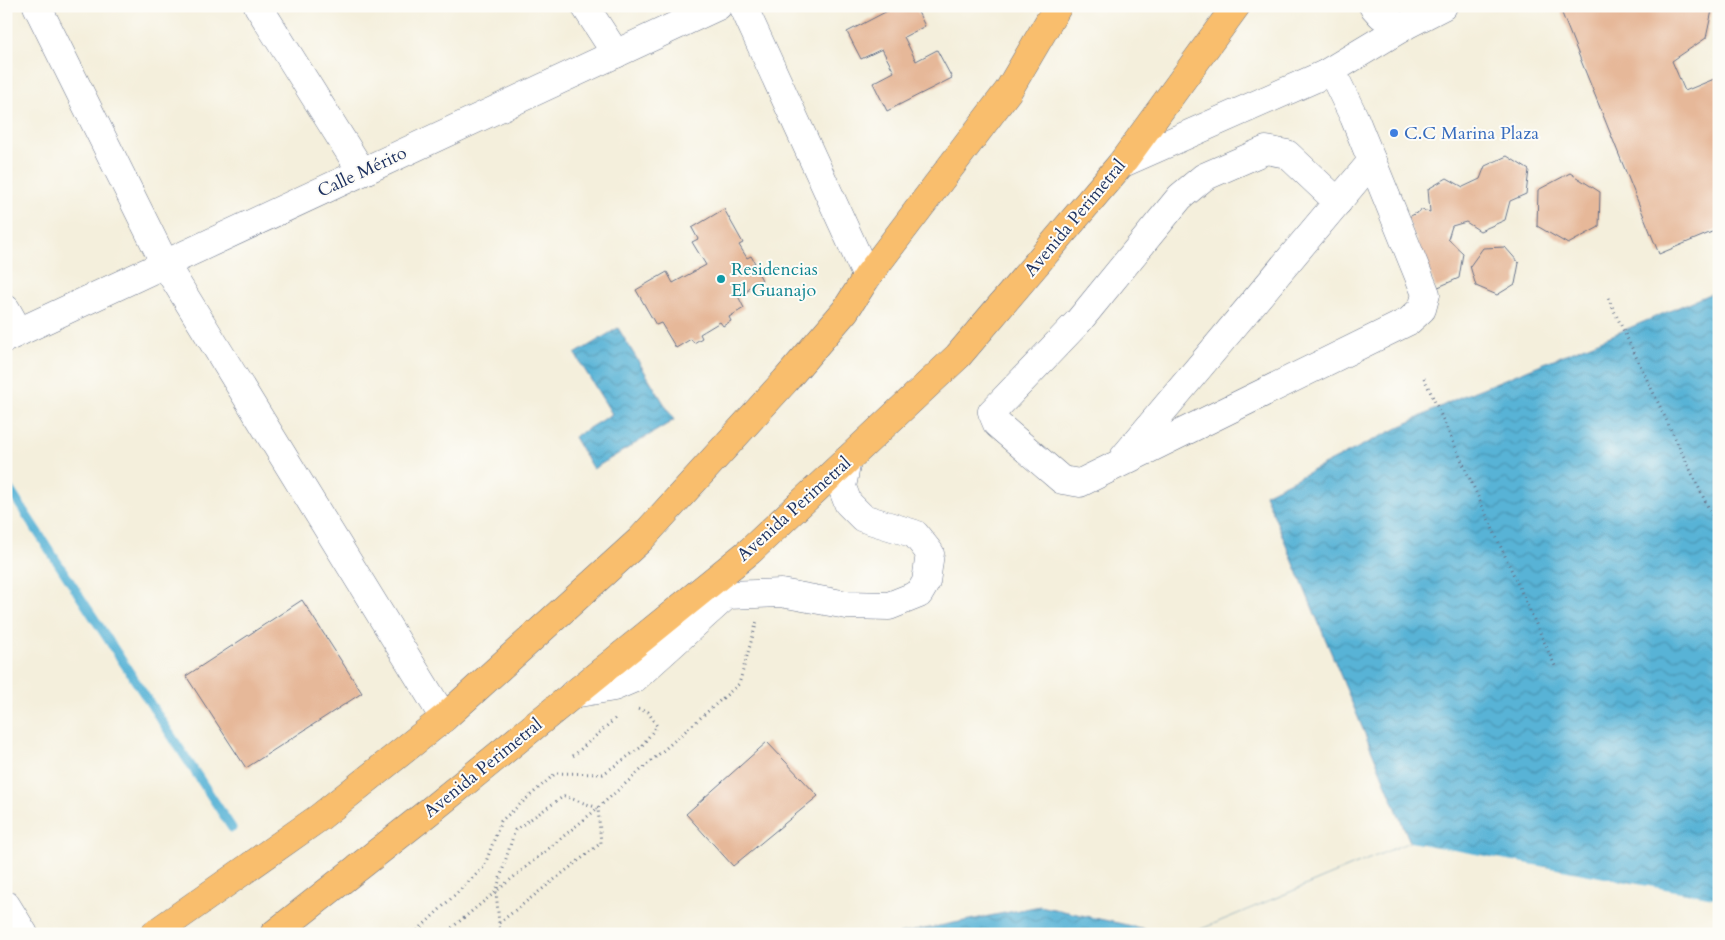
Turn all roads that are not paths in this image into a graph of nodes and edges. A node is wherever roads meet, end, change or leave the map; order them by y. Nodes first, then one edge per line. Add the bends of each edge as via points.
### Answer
1 (36, 6) edge
2 (258, 6) edge
3 (585, 6) edge
4 (718, 6) edge
5 (743, 6) edge
6 (1058, 6) edge
7 (1236, 6) edge
8 (1373, 6) edge
9 (1444, 6) edge
10 (1401, 28) junction
11 (616, 54) junction
12 (1325, 74) junction
13 (1372, 161) junction
14 (1121, 164) junction
15 (362, 172) junction
16 (1338, 202) junction
17 (165, 264) junction
18 (867, 277) junction
19 (10, 326) edge
20 (847, 460) junction
21 (1116, 465) junction
22 (573, 694) junction
23 (444, 718) junction
24 (6, 905) edge
25 (24, 934) edge
26 (154, 934) edge
27 (274, 934) edge

1 - 17 street
2 - 15 street
3 - 11 street
4 - 11 street, Calle Mérito
5 - 18 street
6 - 18 main road via 1008,91
7 - 14 main road, Avenida Perimetral
8 - 10 street
9 - 10 street
10 - 12 street
11 - 15 street, Calle Mérito
12 - 13 street via 1335,78
12 - 14 street
13 - 16 street
13 - 21 street via 1426,294 1422,309 1410,321
14 - 20 main road, Avenida Perimetral via 958,356
15 - 17 street, Calle Mérito
16 - 21 street
16 - 21 street via 1288,154 1266,150 1204,177 1180,197 1078,322 992,412 997,424 1062,480 1080,483
17 - 19 street, Calle Mérito
17 - 23 street
18 - 23 main road via 845,311 791,374 640,540
20 - 22 main road, Avenida Perimetral via 750,551
20 - 22 street via 842,487 848,503 863,518 915,534 930,553 926,582 919,594 889,606 847,605 781,593 727,595 636,678 614,687
22 - 27 main road, Avenida Perimetral
23 - 26 main road via 320,817
24 - 25 street

